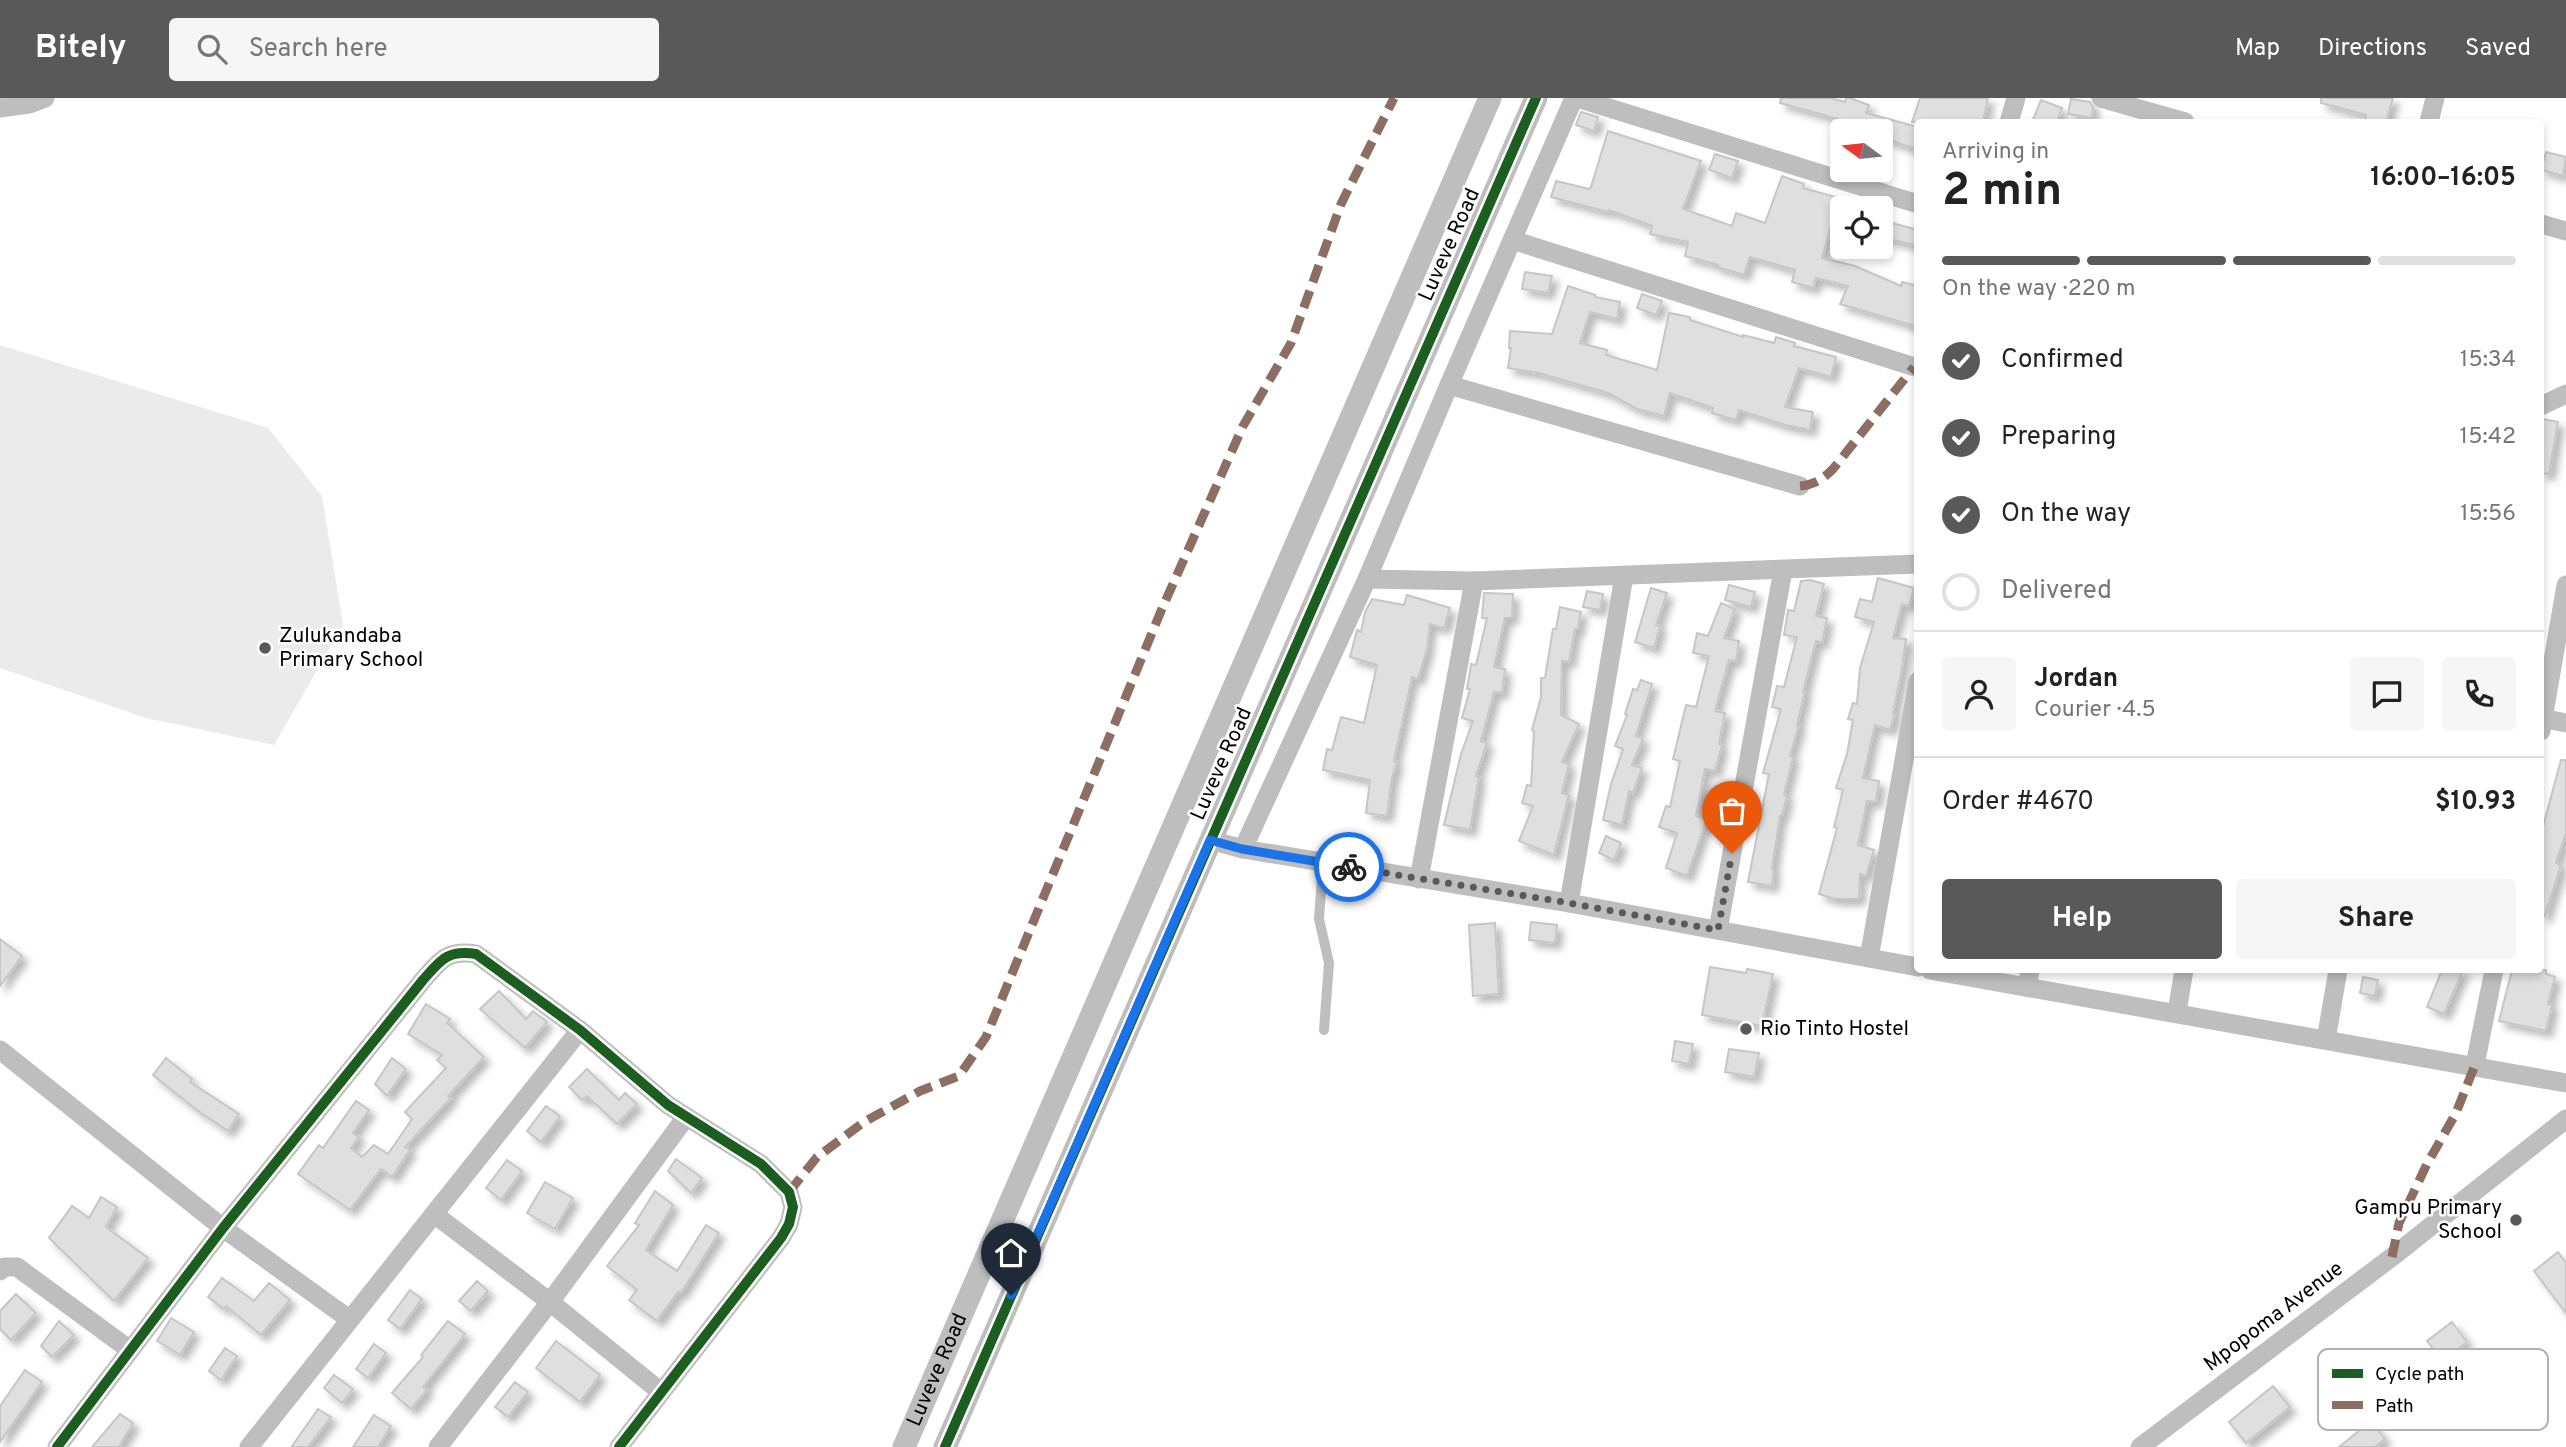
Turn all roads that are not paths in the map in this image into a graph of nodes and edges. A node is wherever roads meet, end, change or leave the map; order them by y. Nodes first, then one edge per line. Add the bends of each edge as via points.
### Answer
1 (45, 98) edge
2 (1490, 98) edge
3 (1536, 98) edge
4 (1576, 98) edge
5 (2016, 98) edge
6 (2101, 98) edge
7 (2435, 98) edge
8 (0, 108) edge
9 (2010, 119) edge
10 (2174, 119) edge
11 (2430, 119) edge
12 (1914, 203) edge
13 (2544, 225) edge
14 (2566, 231) edge
15 (1512, 240) junction
16 (1914, 367) edge
17 (1449, 385) junction
18 (2566, 394) edge
19 (2544, 405) edge
20 (1800, 486) dead end
21 (1914, 564) edge
22 (1783, 570) junction
23 (1624, 576) junction
24 (1367, 579) junction
25 (1474, 581) junction
26 (2566, 585) edge
27 (1914, 704) edge
28 (2544, 712) edge
29 (2544, 723) edge
30 (2566, 723) edge
31 (1210, 840) junction
32 (1242, 849) junction
33 (1323, 863) junction
34 (1419, 879) junction
35 (1569, 903) junction
36 (1718, 930) junction
37 (1869, 958) junction
38 (1914, 966) edge
39 (1967, 973) edge
40 (2183, 973) edge
41 (2337, 973) edge
42 (2493, 973) edge
43 (2028, 978) edge
44 (2176, 1012) junction
45 (580, 1030) junction
46 (1324, 1030) dead end
47 (2326, 1040) junction
48 (0, 1050) edge
49 (2475, 1065) junction
50 (2566, 1083) edge
51 (686, 1117) junction
52 (2566, 1119) edge
53 (434, 1214) junction
54 (223, 1228) junction
55 (0, 1271) edge
56 (550, 1302) junction
57 (349, 1319) junction
58 (130, 1350) junction
59 (661, 1392) junction
60 (57, 1447) edge
61 (249, 1447) edge
62 (438, 1447) edge
63 (619, 1447) edge
64 (904, 1447) edge
65 (945, 1447) edge
66 (2140, 1447) edge

1 - 8 street
2 - 64 street, Luveve Road
3 - 31 street, Luveve Road
4 - 12 street
4 - 15 street
5 - 9 street
6 - 10 street
7 - 11 street
13 - 14 street
15 - 16 street
15 - 17 street
17 - 20 street
17 - 24 street
18 - 19 street
21 - 22 street
22 - 23 street
22 - 36 street
23 - 25 street
23 - 35 street
24 - 25 street
24 - 32 street
25 - 34 street
26 - 28 street
27 - 37 street
29 - 30 street
31 - 32 street
31 - 65 street, Luveve Road
32 - 33 street
33 - 34 street
33 - 46 lane via 1319,919 1329,963
34 - 35 street
35 - 36 street
36 - 37 street
37 - 38 street
39 - 43 street
40 - 44 street
41 - 47 street
42 - 49 street
43 - 44 street
44 - 47 street
45 - 51 street
45 - 53 street
45 - 54 street via 475,954 462,952 443,958
47 - 49 street
48 - 54 street
49 - 50 street
51 - 56 street
51 - 59 street via 761,1164 789,1192 793,1208 781,1238
52 - 66 street, Mpopoma Avenue via 2392,1258
53 - 56 street
53 - 57 street
54 - 57 street
54 - 58 street
55 - 58 street via 17,1267
56 - 59 street
56 - 62 street
57 - 61 street
58 - 60 street
59 - 63 street

